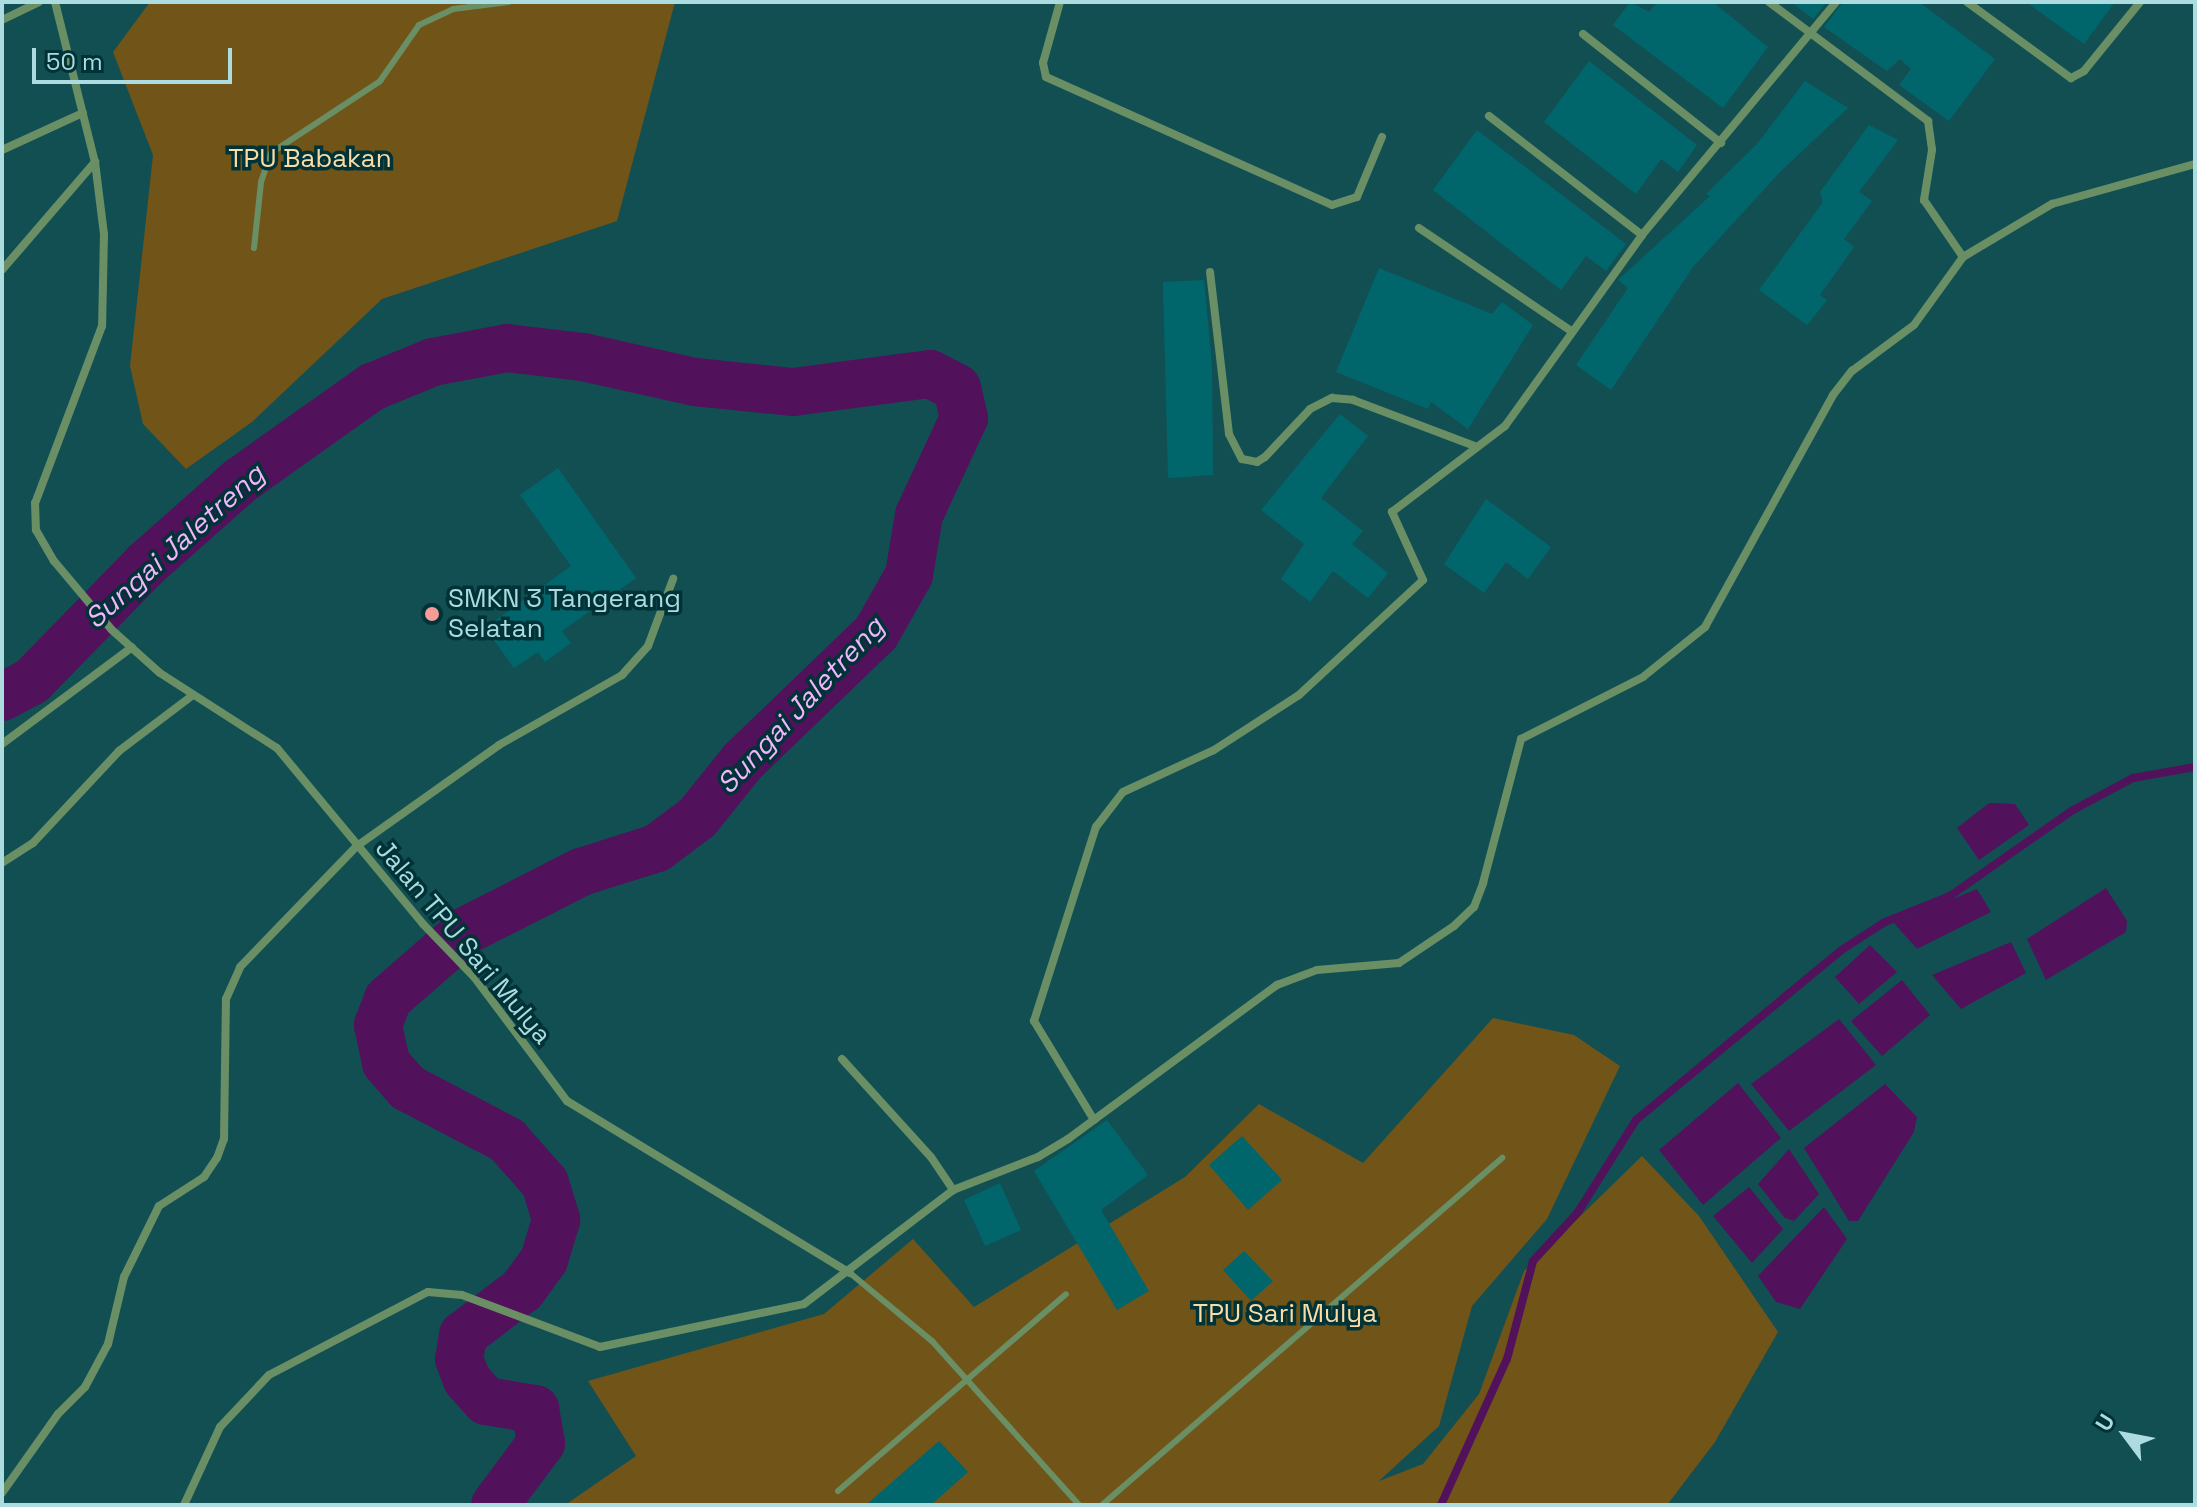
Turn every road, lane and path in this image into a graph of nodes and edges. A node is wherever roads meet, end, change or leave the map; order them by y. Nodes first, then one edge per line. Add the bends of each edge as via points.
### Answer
1 (39, 2) edge
2 (55, 2) edge
3 (509, 2) edge
4 (1060, 2) edge
5 (1769, 2) edge
6 (1836, 2) edge
7 (1967, 2) edge
8 (2140, 2) edge
9 (2, 20) edge
10 (1583, 34) dead end
11 (1813, 34) junction
12 (83, 113) junction
13 (1489, 116) dead end
14 (1382, 137) dead end
15 (1721, 143) junction
16 (2, 150) edge
17 (95, 162) junction
18 (2195, 164) edge
19 (1419, 228) dead end
20 (1642, 235) junction
21 (254, 248) dead end
22 (1963, 257) junction
23 (2, 270) edge
24 (1210, 272) dead end
25 (1571, 331) junction
26 (1475, 446) junction
27 (673, 579) dead end
28 (132, 647) junction
29 (193, 695) junction
30 (2, 744) edge
31 (357, 846) junction
32 (2, 863) edge
33 (842, 1059) dead end
34 (1094, 1120) junction
35 (1502, 1158) dead end
36 (953, 1190) junction
37 (850, 1273) junction
38 (1066, 1294) dead end
39 (965, 1377) junction
40 (838, 1491) dead end
41 (2, 1493) edge
42 (184, 1505) edge
43 (1079, 1505) edge
44 (1102, 1505) edge

1 - 9 street
2 - 12 street
3 - 21 lane via 453,9 419,25 380,81 271,153 261,182
4 - 14 street via 1043,63 1046,77 1332,205 1357,197
5 - 11 street
6 - 11 street
7 - 8 street via 2071,78 2084,71
10 - 15 street
11 - 15 street
11 - 22 street via 1928,121 1932,150 1924,200
12 - 16 street
12 - 17 street
13 - 20 street
15 - 20 street
17 - 23 street
17 - 28 street, Jalan TPU Sari Mulya via 104,234 102,326 35,503 36,530 54,561
18 - 22 street via 2052,204
19 - 25 street
20 - 25 street
22 - 34 street via 1914,325 1852,371 1833,395 1705,627 1643,677 1521,739 1483,883 1467,916 1399,963 1317,970 1277,985
24 - 26 street via 1229,434 1242,459 1257,462 1310,409 1332,398 1353,400
25 - 26 street via 1505,426
26 - 34 street via 1392,512 1423,580 1299,695 1214,750 1123,792 1096,827 1034,1021
27 - 31 street via 648,646 622,675 499,745
28 - 29 street, Jalan TPU Sari Mulya
28 - 30 street
29 - 31 street, Jalan TPU Sari Mulya via 277,748
29 - 32 street via 119,751 33,843
31 - 37 street, Jalan TPU Sari Mulya via 475,978 567,1101
31 - 41 street via 328,871 231,982 222,1051 224,1139 217,1158 204,1177 159,1206 124,1277 108,1344 85,1387 58,1414
33 - 36 street via 931,1157
34 - 36 street via 1038,1157
35 - 44 lane
36 - 37 street
37 - 39 lane via 932,1341
37 - 42 street via 804,1304 600,1347 462,1295 428,1292 269,1375 220,1427
38 - 39 lane
39 - 40 lane
39 - 43 lane

